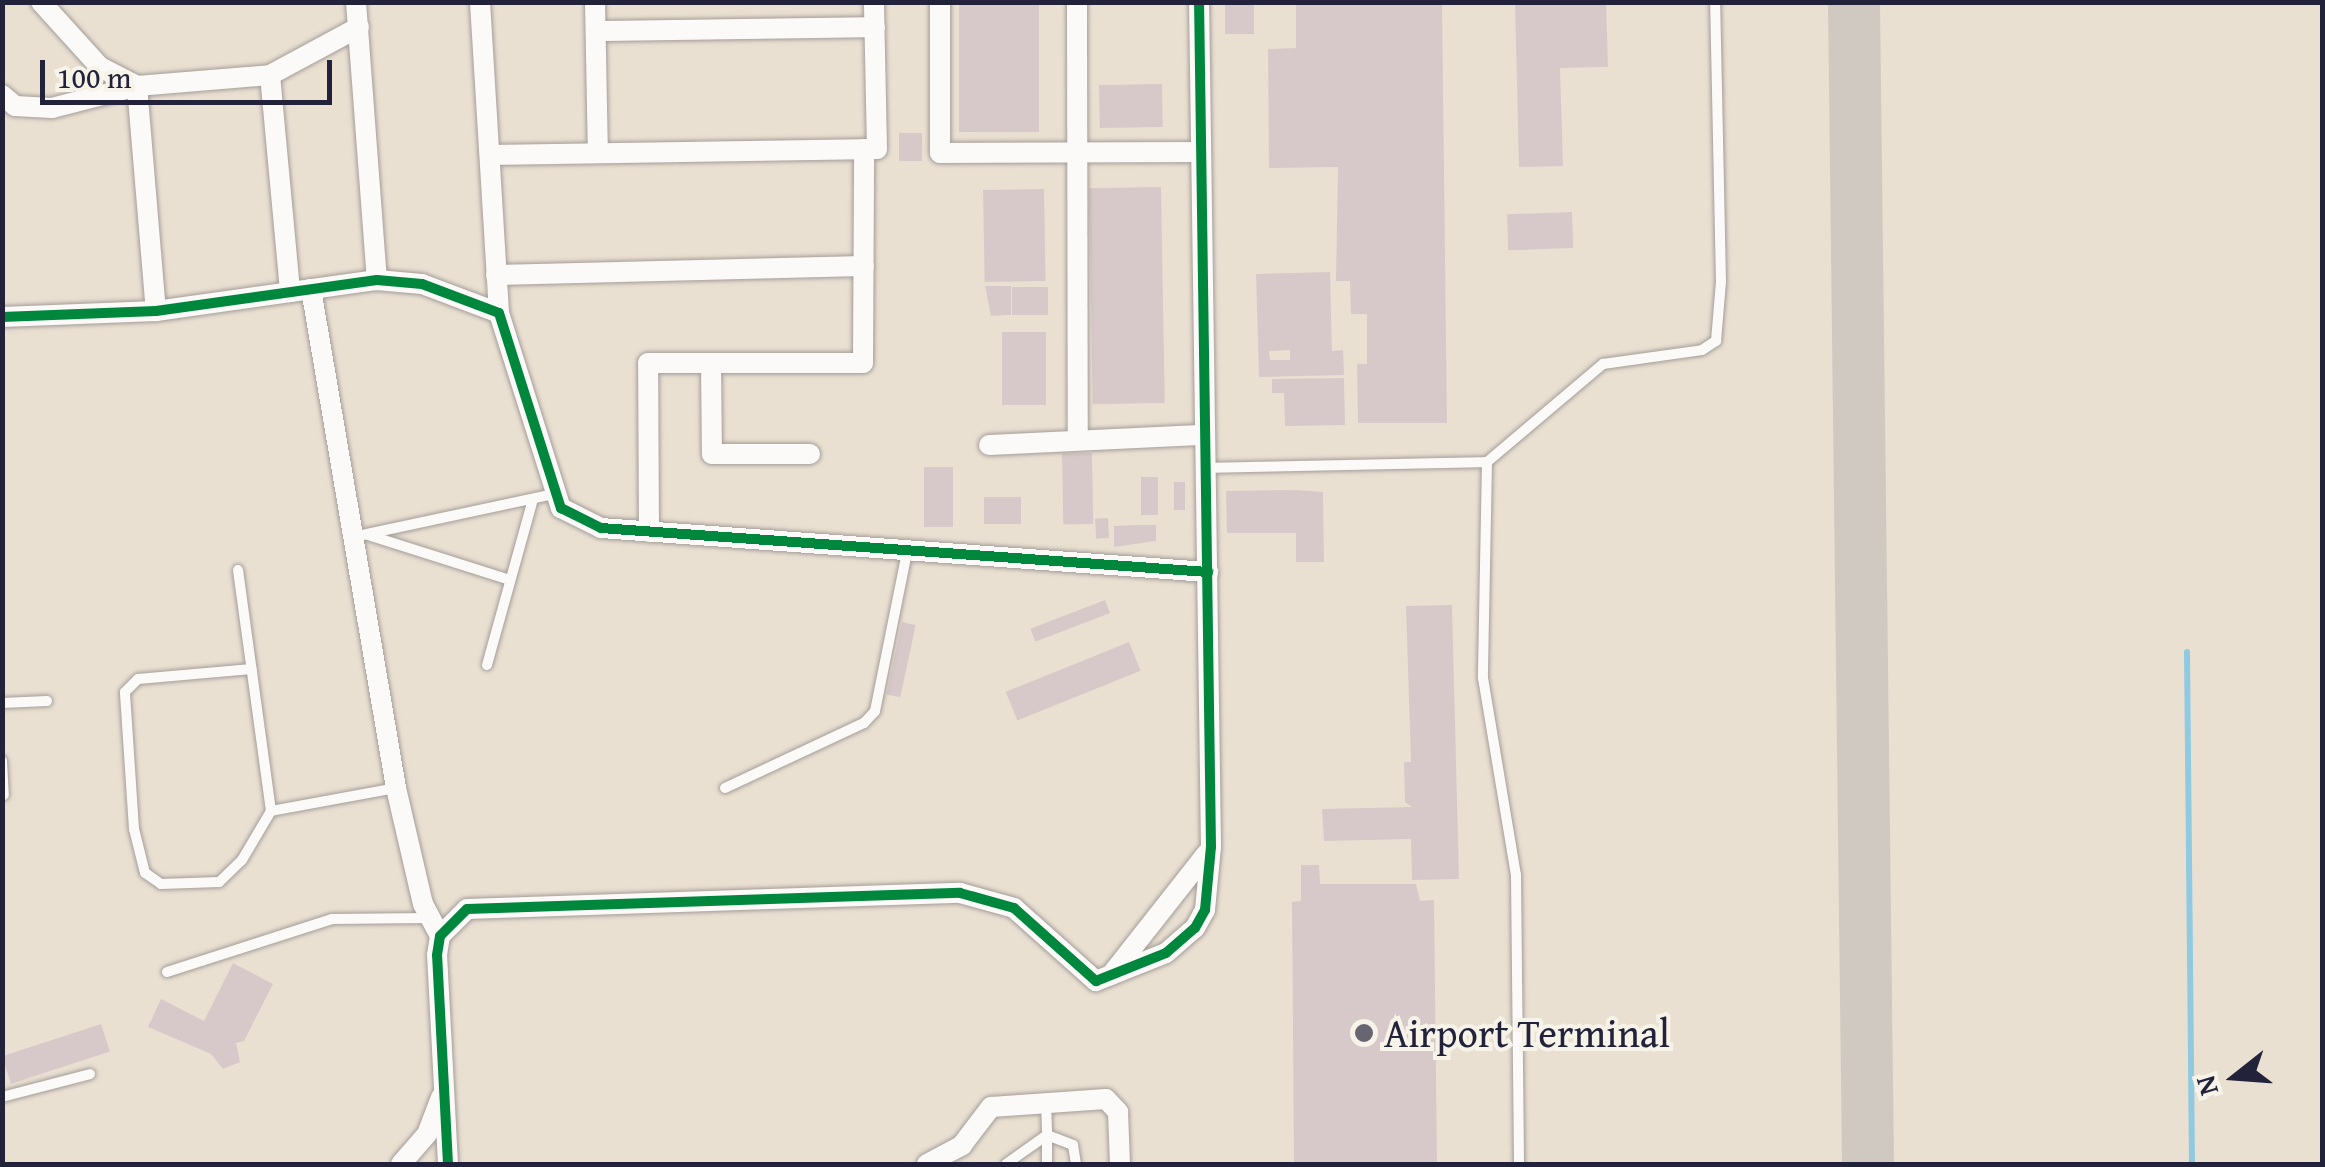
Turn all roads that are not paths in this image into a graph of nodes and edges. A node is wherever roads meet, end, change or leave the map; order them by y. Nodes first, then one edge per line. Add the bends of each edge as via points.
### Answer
1 (41, 2) edge
2 (356, 2) edge
3 (480, 2) edge
4 (595, 2) edge
5 (874, 2) edge
6 (940, 2) edge
7 (1077, 2) edge
8 (1199, 2) edge
9 (1714, 2) edge
10 (359, 27) junction
11 (874, 27) junction
12 (596, 31) junction
13 (270, 75) junction
14 (138, 86) junction
15 (2, 95) edge
16 (864, 149) junction
17 (1078, 152) junction
18 (1201, 152) junction
19 (598, 153) junction
20 (490, 155) junction
21 (864, 266) junction
22 (496, 275) junction
23 (377, 280) junction
24 (300, 291) junction
25 (156, 311) junction
26 (498, 313) junction
27 (2, 317) edge
28 (711, 363) junction
29 (1205, 435) junction
30 (1078, 440) junction
31 (989, 445) dead end
32 (810, 454) dead end
33 (1487, 462) junction
34 (1206, 468) junction
35 (554, 494) junction
36 (533, 498) junction
37 (648, 532) junction
38 (359, 536) junction
39 (907, 553) junction
40 (238, 570) dead end
41 (1208, 572) junction
42 (510, 580) junction
43 (486, 666) dead end
44 (252, 669) junction
45 (47, 701) dead end
46 (2, 704) edge
47 (2, 760) edge
48 (396, 788) junction
49 (725, 788) dead end
50 (4, 795) edge
51 (271, 810) junction
52 (1211, 847) junction
53 (435, 927) junction
54 (167, 972) dead end
55 (1110, 976) junction
56 (90, 1074) dead end
57 (444, 1086) junction
58 (2, 1097) edge
59 (1046, 1102) junction
60 (1046, 1135) junction
61 (401, 1164) edge
62 (448, 1164) edge
63 (927, 1164) edge
64 (1006, 1164) edge
65 (1047, 1164) edge
66 (1076, 1164) edge
67 (1120, 1164) edge
68 (1519, 1164) edge

1 - 14 street via 100,67
2 - 10 street
3 - 20 street
4 - 12 street
5 - 11 street
6 - 17 street via 940,153
7 - 17 street
8 - 18 street
9 - 33 lane via 1722,282 1716,341 1702,350 1587,373
10 - 13 street
10 - 23 street
11 - 12 street
11 - 16 street via 877,149
12 - 19 street
13 - 14 street
13 - 24 street
14 - 15 street via 52,108 16,106
14 - 25 street
16 - 19 street
16 - 21 street
17 - 18 street
17 - 30 street
18 - 29 street
19 - 20 street
20 - 22 street
21 - 22 street
21 - 28 street via 863,363
22 - 26 street
23 - 24 street
23 - 26 street via 422,284
24 - 25 street
24 - 38 street
25 - 27 street
26 - 35 street
28 - 32 street via 712,454
28 - 37 street via 648,363
29 - 30 street
29 - 34 street
30 - 31 street
33 - 34 lane
33 - 68 lane via 1483,678 1516,875
34 - 41 street
35 - 36 lane
35 - 37 street via 561,508 581,520
36 - 38 lane
36 - 42 lane
37 - 39 street
38 - 42 lane
38 - 48 street
39 - 41 street
39 - 49 lane via 875,711 864,723
40 - 44 lane
41 - 52 street
42 - 43 lane
44 - 51 lane
44 - 51 lane via 138,679 126,692 134,830 145,873 161,884 220,882 242,860
45 - 46 lane
47 - 50 lane
48 - 51 lane
48 - 53 street
52 - 55 street
52 - 55 street via 1205,910 1195,928 1166,953
53 - 54 lane via 332,919
53 - 55 street via 494,903 960,893 1014,908 1090,980
53 - 57 street
56 - 58 lane
57 - 61 street via 427,1134
57 - 62 street
59 - 60 lane
59 - 63 street via 991,1107 962,1145
59 - 67 street via 1106,1099 1118,1112
60 - 64 lane
60 - 65 lane
60 - 66 lane via 1073,1145

